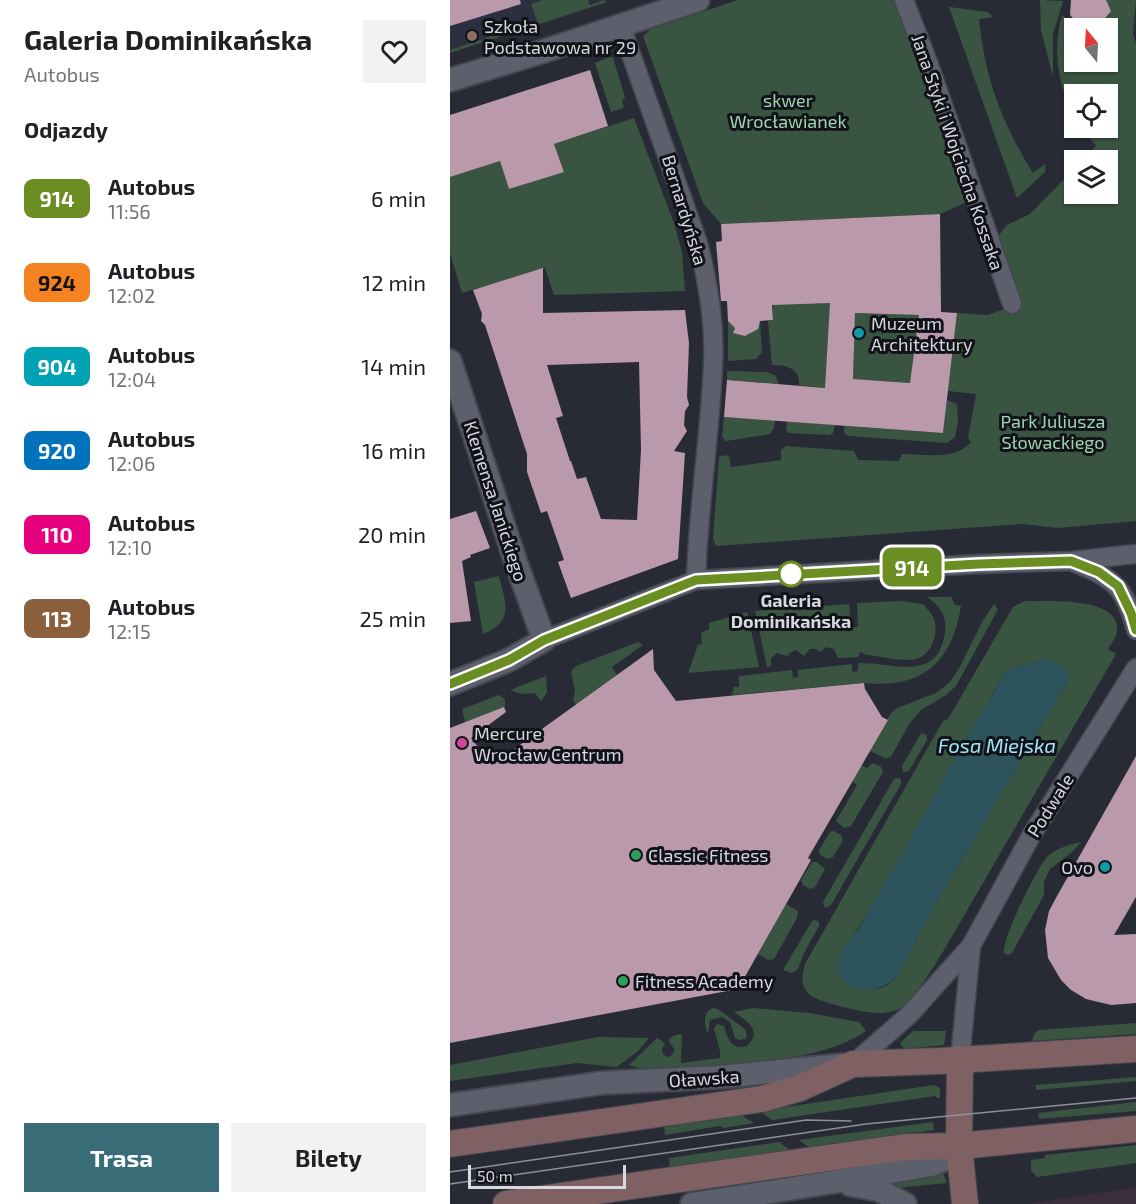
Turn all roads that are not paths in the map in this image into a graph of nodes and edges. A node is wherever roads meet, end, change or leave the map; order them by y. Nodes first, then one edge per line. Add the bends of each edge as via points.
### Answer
1 (699, 0) edge
2 (904, 0) edge
3 (621, 26) junction
4 (450, 80) edge
5 (1012, 304) dead end
6 (450, 361) edge
7 (1136, 554) edge
8 (1071, 561) junction
9 (696, 580) junction
10 (1136, 630) edge
11 (544, 640) junction
12 (1136, 668) edge
13 (450, 684) edge
14 (971, 946) junction
15 (1136, 1049) edge
16 (960, 1059) junction
17 (853, 1064) junction
18 (450, 1106) edge
19 (1136, 1129) edge
20 (450, 1144) edge
21 (959, 1146) junction
22 (832, 1182) junction
23 (506, 1204) edge
24 (692, 1204) edge
25 (905, 1204) edge
26 (965, 1204) edge

1 - 3 street
2 - 5 street, Jana Styki i Wojciecha Kossaka
3 - 4 street
3 - 9 street, Bernardyńska via 698,243 712,323 714,364
6 - 11 street, Klemensa Janickiego
7 - 8 street
8 - 9 street
8 - 10 street via 1099,572 1118,586
9 - 11 street
11 - 13 street via 509,660
12 - 14 street, Podwale via 1031,836
14 - 16 street, Podwale
14 - 17 street, Podwale via 909,1015
15 - 16 main road, Oławska
16 - 17 main road, Oławska
16 - 21 main road, Podwale
17 - 18 street, Oławska via 601,1083
17 - 20 main road via 800,1088 762,1099
19 - 21 main road
21 - 22 street via 931,1165
21 - 23 main road via 905,1147
21 - 26 main road, Podwale
22 - 24 street
22 - 25 street via 879,1190

